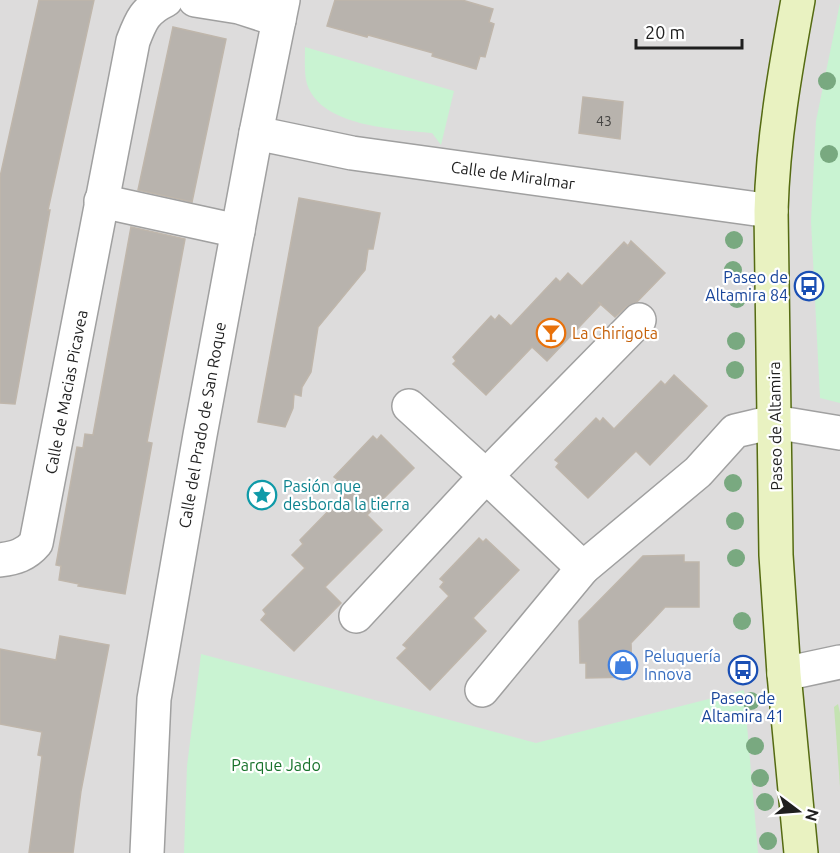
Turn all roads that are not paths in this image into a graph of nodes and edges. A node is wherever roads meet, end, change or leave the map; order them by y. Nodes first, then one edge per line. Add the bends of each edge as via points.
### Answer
1 (166, 0) edge
2 (195, 0) edge
3 (798, 0) edge
4 (281, 10) edge
5 (256, 133) junction
6 (101, 201) junction
7 (771, 211) junction
8 (238, 231) junction
9 (639, 320) dead end
10 (409, 406) dead end
11 (774, 422) junction
12 (840, 433) edge
13 (486, 476) junction
14 (0, 560) edge
15 (583, 568) junction
16 (356, 616) dead end
17 (840, 662) edge
18 (784, 674) junction
19 (482, 690) dead end
20 (147, 853) edge
21 (801, 853) edge

1 - 6 street, Calle de Macias Picavea via 142,17 133,41
2 - 4 street
3 - 7 main road, Paseo de Altamira via 780,95
4 - 5 street, Calle del Prado de San Roque
5 - 7 street, Calle de Miralmar via 352,153
5 - 8 street, Calle del Prado de San Roque
6 - 8 street
6 - 14 street, Calle de Macias Picavea via 40,530 27,553
7 - 11 main road, Paseo de Altamira
8 - 20 street, Calle del Prado de San Roque via 154,699
9 - 13 street
10 - 13 street
11 - 12 street
11 - 15 street via 735,431 698,472
11 - 18 main road, Paseo de Altamira via 776,555
13 - 15 street
13 - 16 street
15 - 19 street
17 - 18 street
18 - 21 main road, Paseo de Altamira

